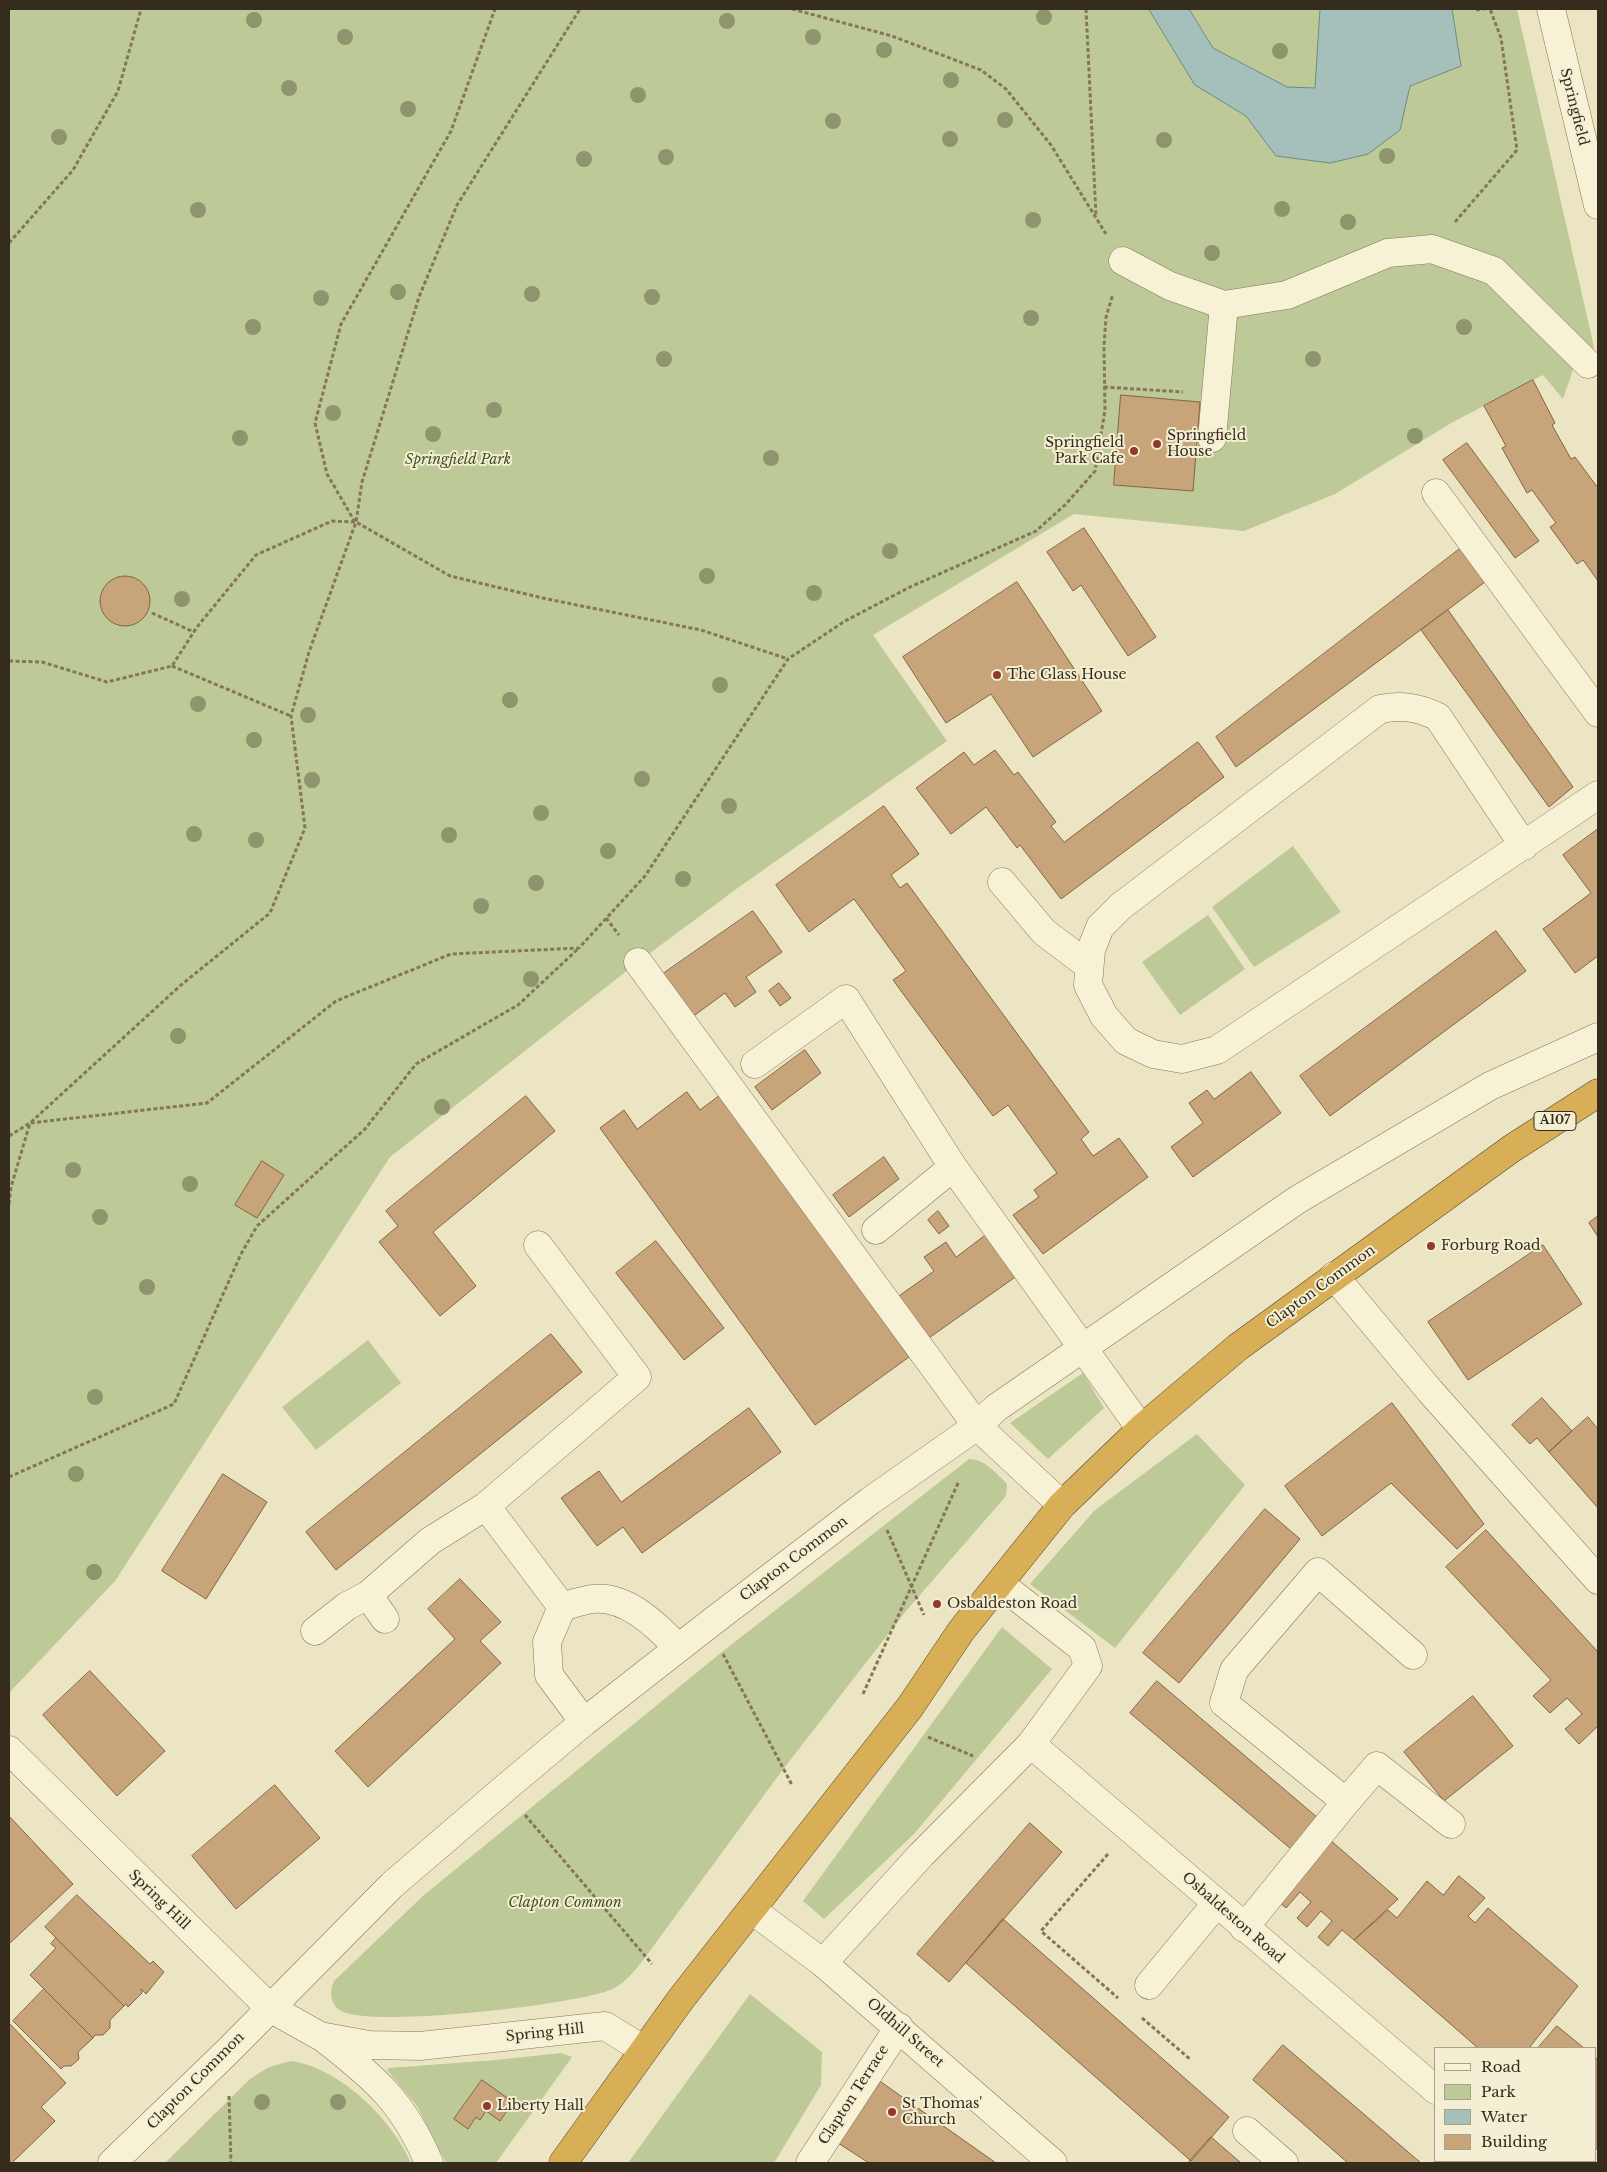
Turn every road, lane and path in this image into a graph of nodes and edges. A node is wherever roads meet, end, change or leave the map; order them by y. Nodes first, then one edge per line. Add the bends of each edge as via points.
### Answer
1 (141, 9) edge
2 (495, 9) edge
3 (580, 9) edge
4 (792, 9) edge
5 (1086, 9) edge
6 (1484, 9) edge
7 (1490, 9) edge
8 (1551, 9) edge
9 (1476, 10) dead end
10 (1598, 205) edge
11 (9, 243) edge
12 (1432, 250) junction
13 (1123, 261) joint
14 (1224, 305) junction
15 (1588, 364) dead end
16 (1104, 387) junction
17 (1216, 394) junction
18 (1212, 438) dead end
19 (1436, 493) dead end
20 (356, 522) junction
21 (152, 613) dead end
22 (194, 632) junction
23 (788, 659) junction
24 (9, 661) edge
25 (172, 666) junction
26 (1598, 713) edge
27 (291, 716) junction
28 (1598, 795) edge
29 (1524, 846) junction
30 (1002, 882) dead end
31 (579, 948) junction
32 (638, 962) dead end
33 (1089, 966) junction
34 (1598, 1038) edge
35 (755, 1064) dead end
36 (1598, 1093) edge
37 (30, 1123) junction
38 (9, 1136) edge
39 (953, 1167) junction
40 (9, 1204) edge
41 (876, 1230) dead end
42 (538, 1246) dead end
43 (1334, 1276) junction
44 (1083, 1347) junction
45 (977, 1426) junction
46 (1141, 1429) junction
47 (9, 1478) edge
48 (961, 1478) dead end
49 (870, 1501) junction
50 (1062, 1505) junction
51 (486, 1506) junction
52 (1598, 1580) edge
53 (911, 1584) junction
54 (1000, 1584) junction
55 (368, 1595) junction
56 (562, 1607) junction
57 (924, 1615) dead end
58 (385, 1619) dead end
59 (708, 1625) junction
60 (315, 1631) dead end
61 (678, 1648) junction
62 (1413, 1655) dead end
63 (863, 1694) dead end
64 (584, 1722) junction
65 (924, 1735) dead end
66 (1031, 1744) junction
67 (9, 1750) edge
68 (975, 1756) dead end
69 (792, 1785) dead end
70 (504, 1789) junction
71 (1346, 1802) junction
72 (1451, 1824) dead end
73 (1129, 1829) junction
74 (1216, 1904) junction
75 (752, 1910) junction
76 (1244, 1928) junction
77 (823, 1963) junction
78 (652, 1964) dead end
79 (1148, 1985) dead end
80 (1121, 2000) dead end
81 (270, 2008) junction
82 (1136, 2012) dead end
83 (899, 2027) junction
84 (320, 2036) junction
85 (644, 2050) junction
86 (228, 2051) junction
87 (1191, 2060) dead end
88 (1434, 2088) edge
89 (1247, 2131) dead end
90 (112, 2163) edge
91 (231, 2163) edge
92 (429, 2163) edge
93 (563, 2163) edge
94 (810, 2163) edge
95 (1053, 2163) edge
96 (1284, 2163) edge

1 - 11 path via 118,91 73,170
2 - 20 path via 451,131 340,324 315,423 327,474
3 - 20 path via 457,205 419,297 362,482
4 - 5 path via 892,36 981,70 1006,89 1051,145 1096,217
6 - 9 path
7 - 12 path via 1501,38 1517,150
8 - 10 street, Springfield
12 - 14 street via 1388,253 1286,295
12 - 15 street via 1494,271
13 - 14 street via 1170,286
13 - 16 path via 1106,318
14 - 17 street
16 - 17 path
16 - 23 path via 1095,470 1066,504 1036,531 910,587 845,621
17 - 18 street
19 - 26 street
20 - 22 path via 332,521 256,555
20 - 23 path via 450,576 701,630
20 - 27 path via 309,652
21 - 22 path
22 - 25 path
23 - 31 path via 645,876
24 - 25 path via 42,662 107,682
25 - 27 path
27 - 37 path via 305,828 270,913 181,985
28 - 29 street
29 - 33 street via 1217,1050 1182,1059 1152,1054 1126,1041 1104,1016 1088,985
29 - 33 street via 1438,717 1423,709 1401,705 1380,709 1121,906 1100,927 1090,950
30 - 33 street via 1044,932
31 - 37 path via 451,954 336,1001 206,1104
31 - 47 path via 518,1005 416,1064 365,1129 257,1226 241,1254 174,1404
32 - 45 street
34 - 44 street, Clapton Common via 1490,1086 1298,1200
35 - 39 street via 846,998
36 - 43 highway, Clapton Common / A107 via 1511,1149
37 - 38 path
37 - 40 path
39 - 41 street
39 - 44 street
42 - 51 street via 637,1377
43 - 46 highway, Clapton Common / A107 via 1238,1347
43 - 52 street via 1430,1391
44 - 45 street, Clapton Common via 996,1408
44 - 46 street
45 - 49 street, Clapton Common
45 - 50 street
46 - 50 highway, Clapton Common / A107
48 - 53 path
49 - 53 path
49 - 59 street, Clapton Common
50 - 54 highway, Clapton Common / A107
51 - 55 street via 430,1541
51 - 56 street
53 - 57 path
53 - 63 path
54 - 66 street via 1082,1648 1088,1666
54 - 75 highway, Clapton Common / A107 via 961,1631 910,1707
55 - 58 street
55 - 60 street via 347,1606
56 - 61 street via 594,1599 626,1605 657,1625
56 - 64 street via 547,1642 550,1675
59 - 61 street, Clapton Common
59 - 69 path
61 - 64 street, Clapton Common
62 - 71 street via 1318,1572 1234,1670 1224,1703
64 - 70 street, Clapton Common
65 - 68 path
66 - 73 street, Osbaldeston Road
66 - 77 street via 922,1855
67 - 81 street, Spring Hill
70 - 78 path
70 - 81 street, Clapton Common via 392,1885
71 - 72 street via 1377,1766
71 - 76 street
73 - 74 street, Osbaldeston Road
73 - 80 path via 1041,1932
74 - 76 street, Osbaldeston Road
74 - 79 street
75 - 77 street, Oldhill Street
75 - 85 highway, Clapton Common / A107
76 - 88 street, Osbaldeston Road
77 - 83 street, Oldhill Street
81 - 84 street, Spring Hill
81 - 86 street, Clapton Common
82 - 87 path
83 - 94 street, Clapton Terrace
83 - 95 street, Oldhill Street
84 - 85 street, Spring Hill via 369,2045 420,2046 605,2026
84 - 92 street, Spring Hill via 362,2068 402,2111
85 - 93 highway, Clapton Common / A107
86 - 90 street, Clapton Common
86 - 91 path
89 - 96 street

